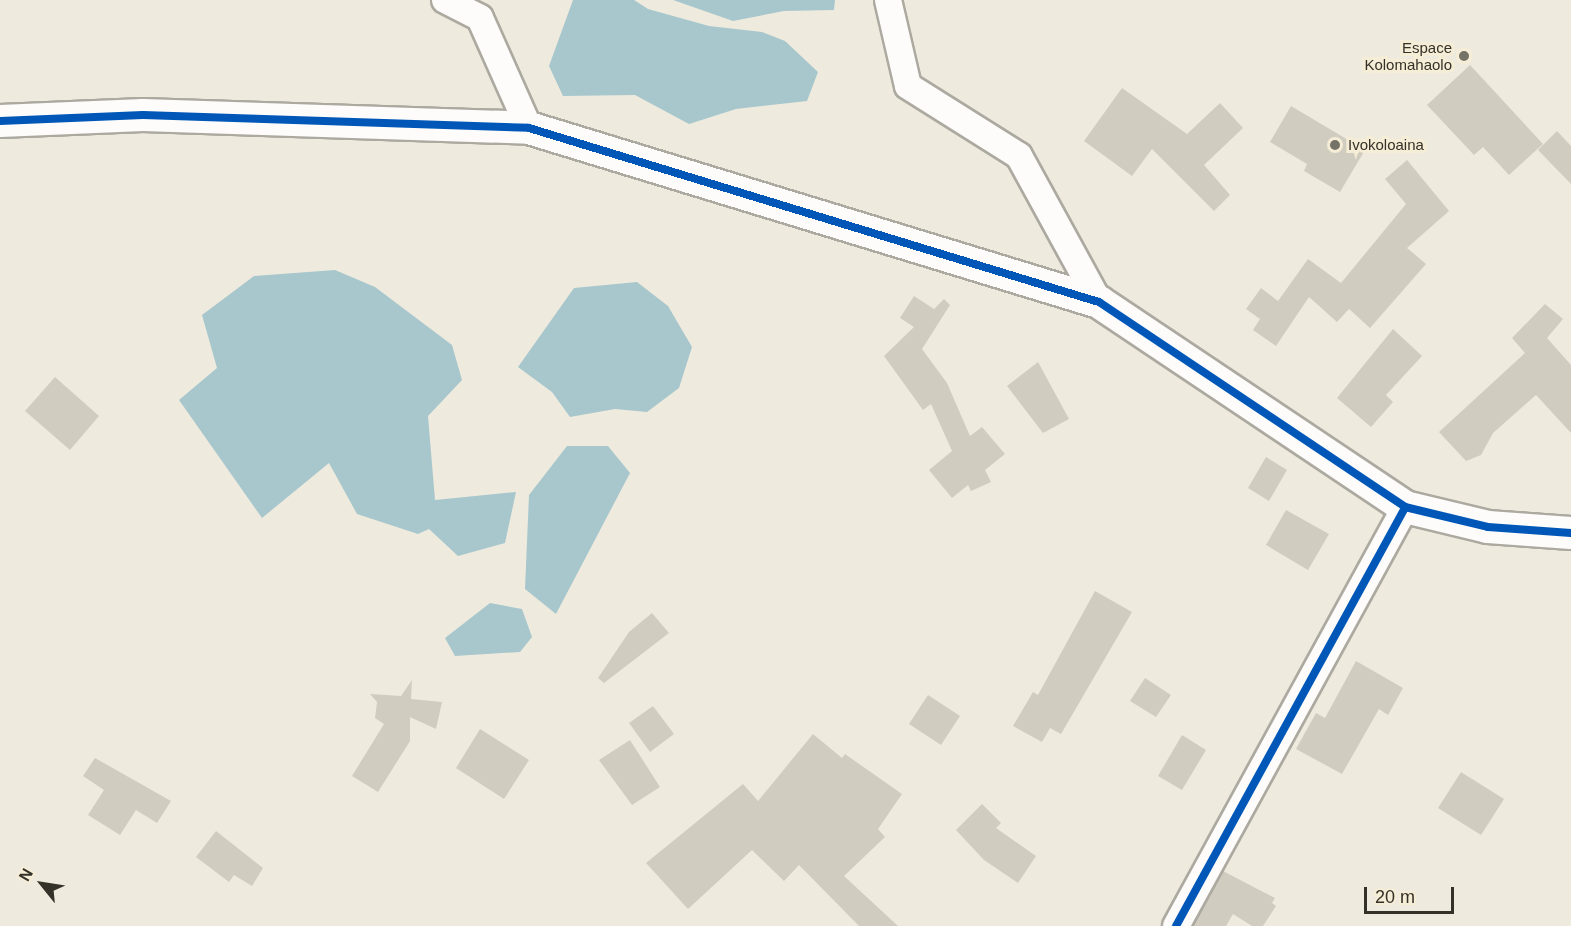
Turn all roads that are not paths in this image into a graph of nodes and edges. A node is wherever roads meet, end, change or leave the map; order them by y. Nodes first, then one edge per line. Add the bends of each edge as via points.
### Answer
1 (445, 0) edge
2 (888, 0) edge
3 (0, 121) edge
4 (530, 128) junction
5 (1099, 302) junction
6 (1405, 507) junction
7 (1571, 533) edge
8 (1176, 926) edge

1 - 4 street via 480,18
2 - 5 street via 908,86 1019,156
3 - 4 street via 143,115
4 - 5 street
5 - 6 street
6 - 7 street via 1488,527
6 - 8 street

